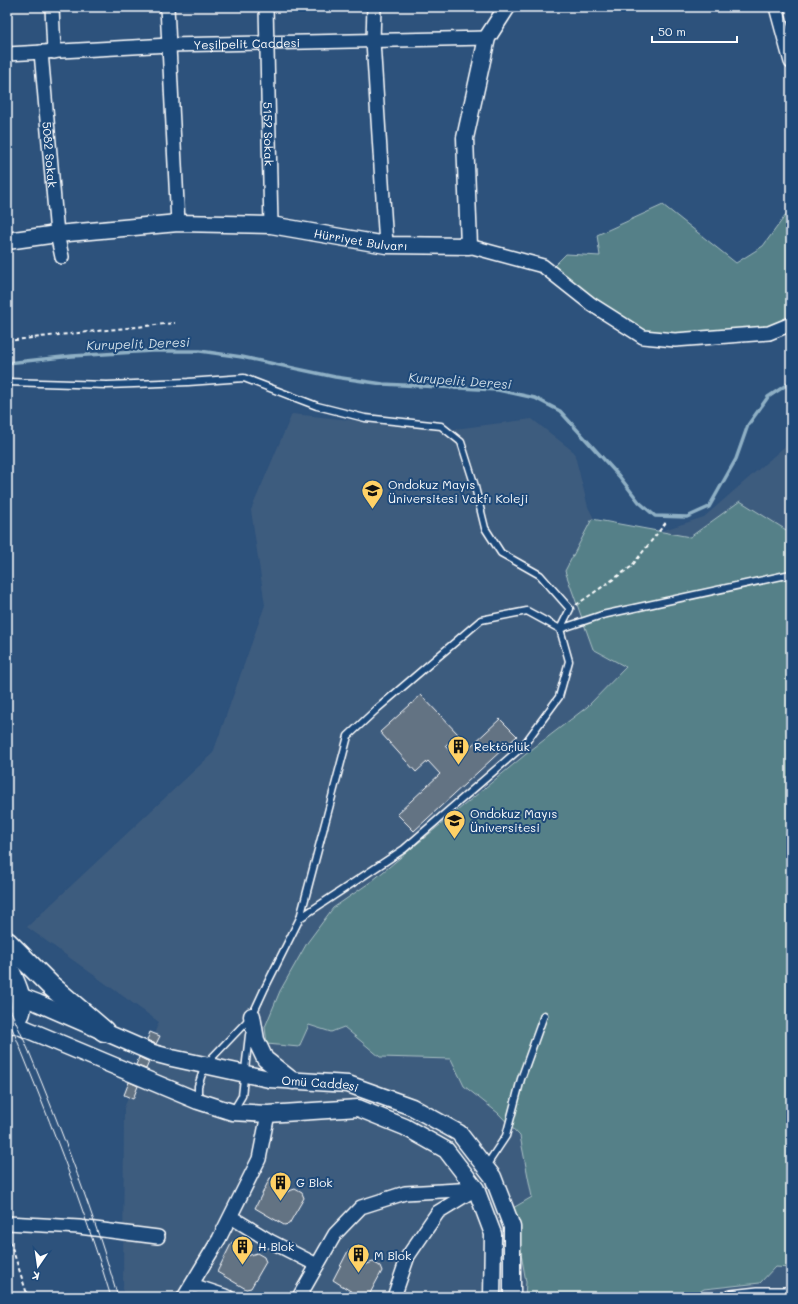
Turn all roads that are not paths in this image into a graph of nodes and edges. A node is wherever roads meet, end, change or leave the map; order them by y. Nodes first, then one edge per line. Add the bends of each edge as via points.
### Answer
1 (52, 7) edge
2 (167, 7) edge
3 (266, 7) edge
4 (374, 7) edge
5 (507, 7) edge
6 (776, 7) edge
7 (487, 38) junction
8 (374, 41) junction
9 (267, 43) junction
10 (169, 45) junction
11 (47, 52) junction
12 (7, 54) edge
13 (791, 62) edge
14 (178, 223) junction
15 (271, 225) junction
16 (57, 234) junction
17 (7, 241) edge
18 (386, 245) junction
19 (470, 246) junction
20 (62, 257) dead end
21 (791, 324) edge
22 (7, 382) edge
23 (791, 574) edge
24 (560, 629) junction
25 (300, 918) junction
26 (7, 942) edge
27 (7, 966) edge
28 (13, 993) edge
29 (544, 1015) dead end
30 (252, 1016) junction
31 (9, 1022) edge
32 (104, 1031) junction
33 (205, 1065) junction
34 (245, 1074) junction
35 (292, 1081) junction
36 (198, 1101) junction
37 (232, 1112) junction
38 (268, 1114) junction
39 (486, 1167) junction
40 (476, 1189) junction
41 (231, 1217) junction
42 (7, 1223) edge
43 (158, 1237) dead end
44 (317, 1265) junction
45 (192, 1285) junction
46 (300, 1294) edge
47 (791, 1294) edge
48 (771, 1295) edge
49 (184, 1297) edge
50 (228, 1297) edge
51 (287, 1297) edge
52 (394, 1297) edge
53 (492, 1297) edge
54 (512, 1297) edge
55 (731, 1297) edge

1 - 11 street, 5082 Sokak
2 - 10 street
3 - 9 street, 5152 Sokak
4 - 8 street
5 - 7 street
6 - 13 street
7 - 8 street, Yeşilpelit Caddesi
7 - 19 street via 465,138
8 - 9 street, Yeşilpelit Caddesi
8 - 18 street
9 - 10 street, Yeşilpelit Caddesi
9 - 15 street, 5152 Sokak
10 - 11 street, Yeşilpelit Caddesi
10 - 14 street
11 - 12 street, Yeşilpelit Caddesi
11 - 16 street, 5082 Sokak
14 - 15 street, Hürriyet Bulvarı
14 - 16 street, Hürriyet Bulvarı
15 - 18 street, Hürriyet Bulvarı
16 - 17 street, Hürriyet Bulvarı
16 - 20 street, 5082 Sokak
18 - 19 street, Hürriyet Bulvarı
19 - 21 street via 543,266 591,304 643,336 675,340 769,332
22 - 24 lane via 107,385 244,378 317,406 344,413 365,418 441,426 461,442 484,528 501,553 540,575 570,609
23 - 24 lane via 602,614
24 - 25 lane via 569,661 559,697 523,746 404,849
24 - 25 lane via 527,611 481,620 348,736
25 - 30 lane
26 - 32 main road via 50,985
27 - 28 main road
28 - 31 main road via 21,1006 19,1015
28 - 32 street, Omü Caddesi
29 - 39 lane via 521,1079 506,1136
30 - 33 lane
30 - 34 lane
30 - 35 street via 256,1040 265,1059
31 - 36 street, Omü Caddesi
32 - 33 street, Omü Caddesi via 153,1052
33 - 34 street, Omü Caddesi
33 - 36 lane via 198,1086
34 - 35 street, Omü Caddesi
34 - 37 lane via 242,1096
35 - 39 street, Omü Caddesi via 348,1084 412,1107 459,1133
36 - 37 street, Omü Caddesi
37 - 38 street, Omü Caddesi
38 - 40 street, Omü Caddesi via 358,1108 405,1127 446,1150
38 - 41 street via 259,1159
39 - 54 street, Omü Caddesi via 493,1177 512,1226
40 - 44 street via 405,1193 361,1207 335,1234
40 - 52 street via 438,1212 408,1256
40 - 53 street, Omü Caddesi via 493,1234
41 - 44 street
41 - 45 street
42 - 43 street via 79,1227
44 - 46 street
45 - 49 street
45 - 50 street
46 - 51 street
47 - 48 street
48 - 55 street

